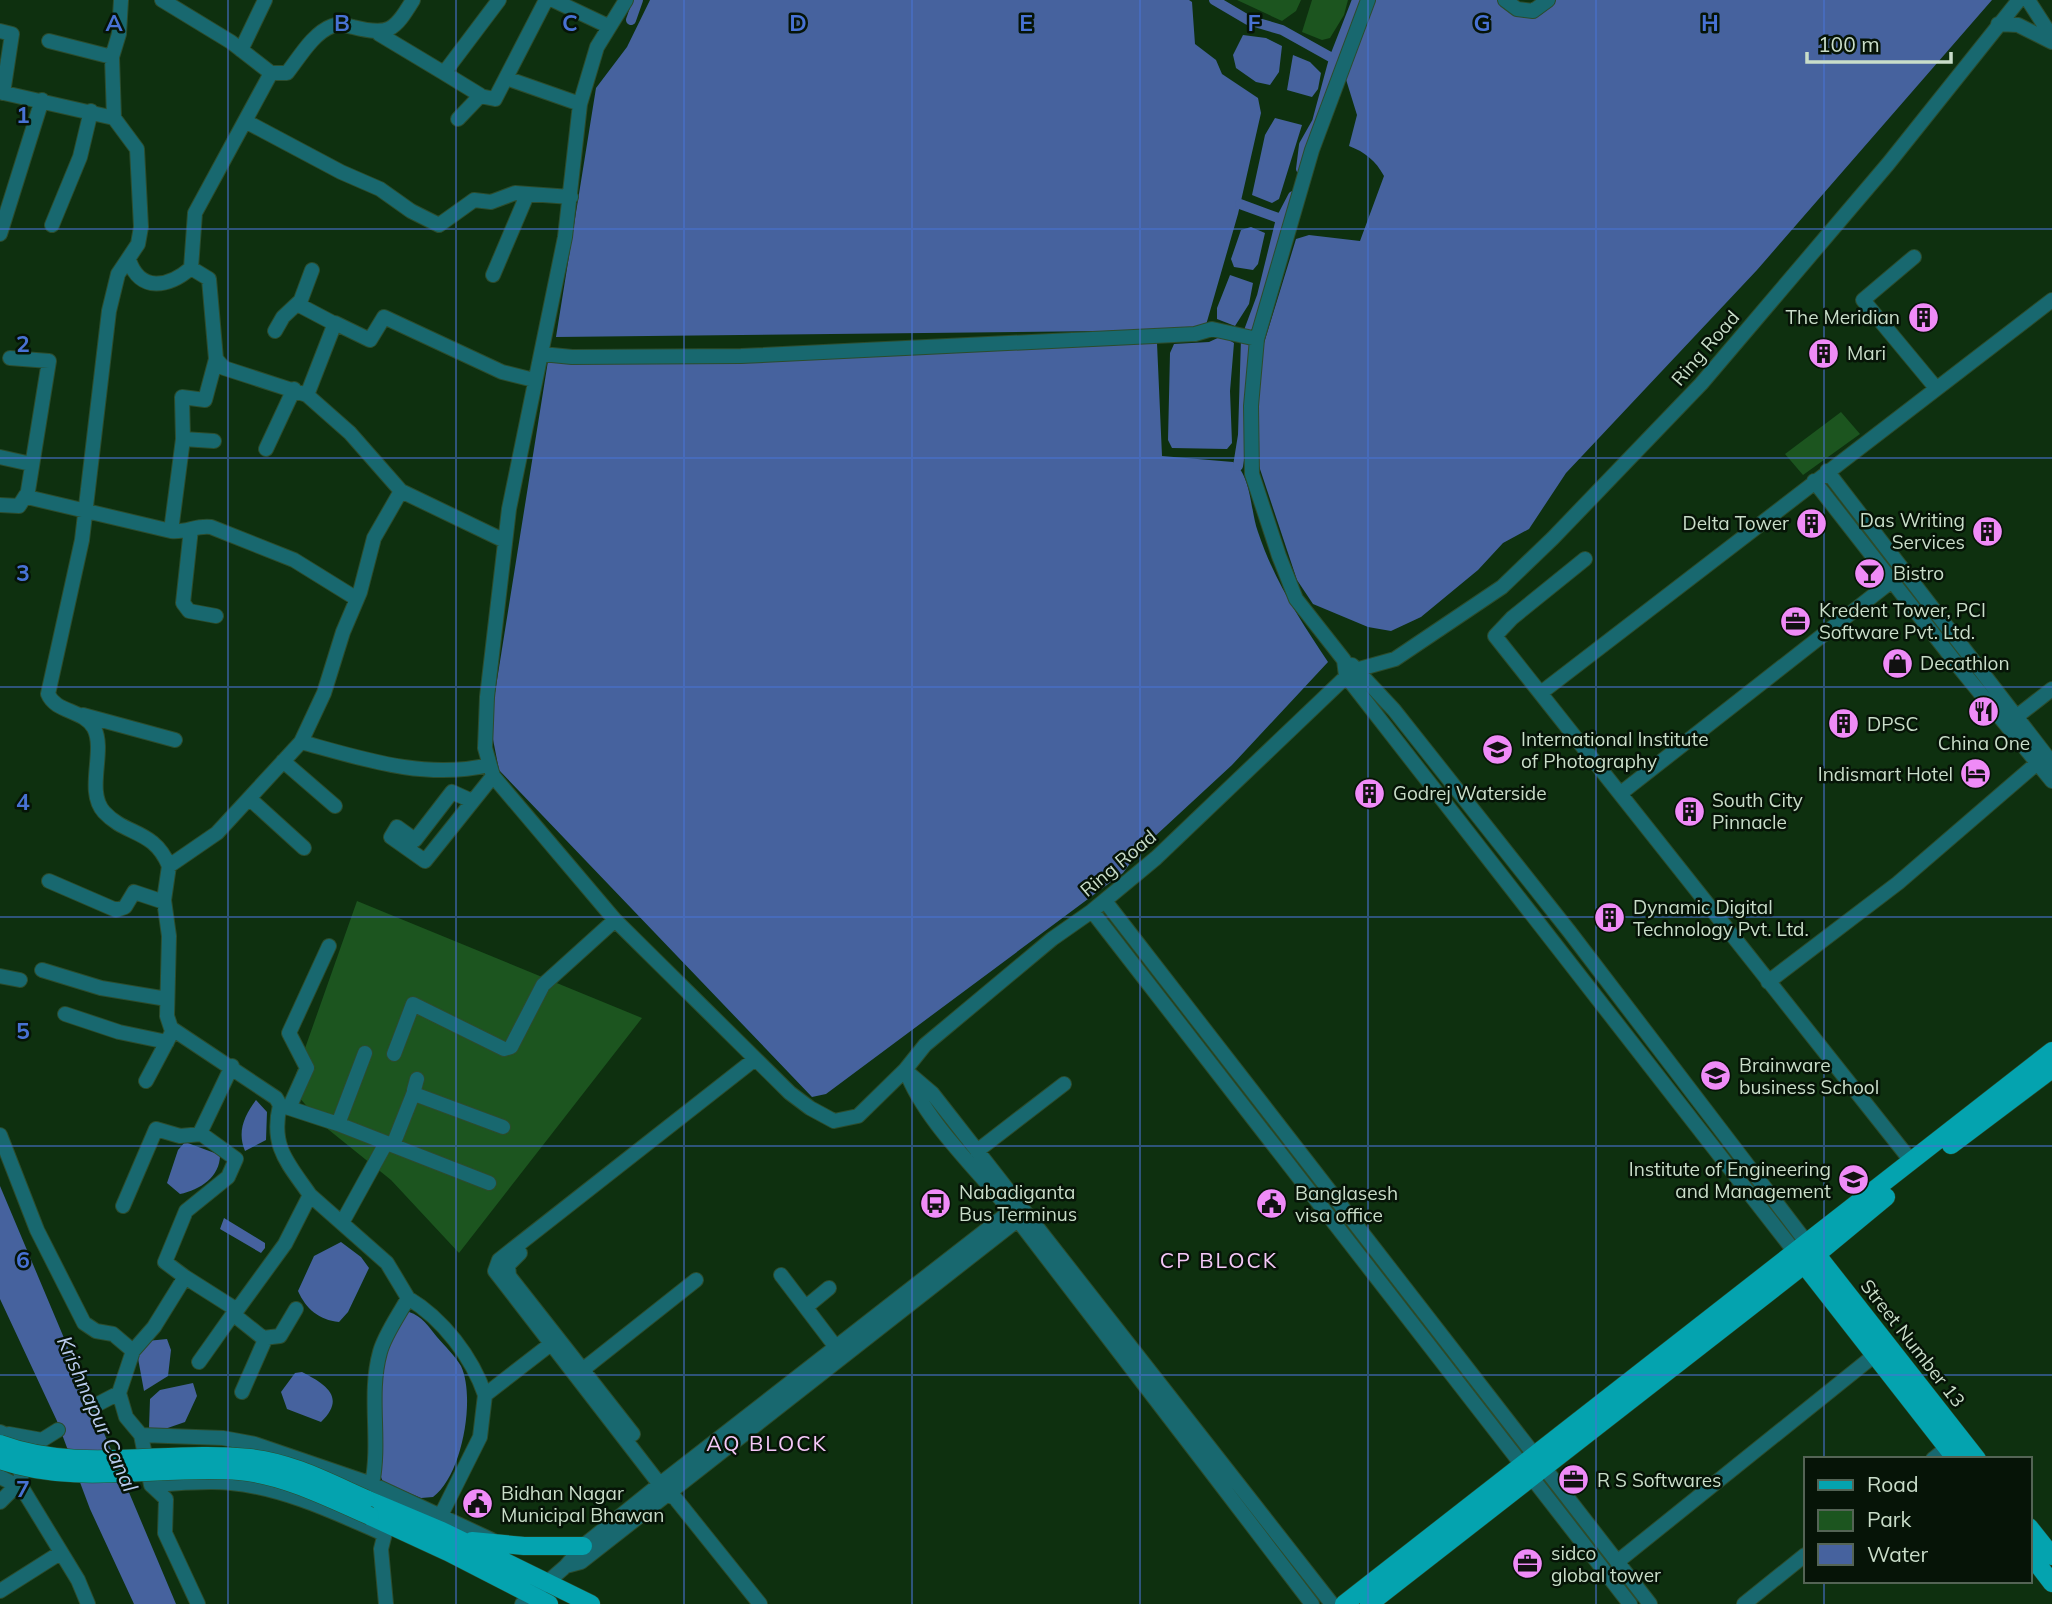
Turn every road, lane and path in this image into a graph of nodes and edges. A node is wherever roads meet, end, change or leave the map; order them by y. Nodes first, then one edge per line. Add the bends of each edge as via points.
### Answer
1 (121, 0) edge
2 (162, 0) edge
3 (265, 0) edge
4 (413, 0) edge
5 (499, 0) edge
6 (546, 0) edge
7 (553, 0) edge
8 (626, 0) edge
9 (1368, 0) edge
10 (1505, 0) edge
11 (1548, 0) edge
12 (2019, 0) edge
13 (2028, 0) edge
14 (1998, 24) junction
15 (608, 26) junction
16 (0, 30) edge
17 (379, 34) junction
18 (2052, 40) edge
19 (50, 41) dead end
20 (241, 50) junction
21 (112, 57) junction
22 (271, 73) junction
23 (444, 73) junction
24 (506, 78) junction
25 (1, 93) edge
26 (480, 95) junction
27 (43, 100) junction
28 (580, 104) junction
29 (92, 111) junction
30 (114, 118) junction
31 (458, 119) dead end
32 (245, 121) junction
33 (527, 195) junction
34 (571, 197) junction
35 (52, 225) dead end
36 (0, 233) edge
37 (1914, 257) dead end
38 (129, 260) junction
39 (191, 268) junction
40 (312, 270) dead end
41 (494, 275) dead end
42 (2052, 300) edge
43 (299, 302) junction
44 (334, 324) junction
45 (275, 331) dead end
46 (1249, 337) junction
47 (542, 354) junction
48 (10, 358) dead end
49 (216, 359) junction
50 (534, 380) junction
51 (1936, 388) junction
52 (300, 392) junction
53 (183, 439) junction
54 (214, 441) dead end
55 (266, 449) dead end
56 (0, 457) edge
57 (32, 464) junction
58 (1827, 471) junction
59 (1814, 481) junction
60 (401, 491) junction
61 (26, 495) junction
62 (0, 505) edge
63 (87, 513) junction
64 (191, 529) junction
65 (171, 531) junction
66 (505, 541) junction
67 (1585, 559) dead end
68 (1893, 580) junction
69 (357, 599) junction
70 (216, 616) dead end
71 (1352, 672) junction
72 (2052, 689) edge
73 (1542, 692) junction
74 (83, 715) junction
75 (2016, 717) junction
76 (175, 740) dead end
77 (301, 742) junction
78 (2045, 760) edge
79 (283, 761) junction
80 (491, 771) junction
81 (2052, 781) edge
82 (1621, 793) junction
83 (250, 799) junction
84 (472, 801) junction
85 (335, 806) dead end
86 (304, 848) dead end
87 (169, 866) junction
88 (49, 881) dead end
89 (1105, 901) junction
90 (164, 902) junction
91 (1550, 908) junction
92 (1092, 911) junction
93 (1536, 919) junction
94 (615, 920) junction
95 (329, 946) dead end
96 (42, 970) dead end
97 (0, 975) edge
98 (20, 980) dead end
99 (1768, 982) junction
100 (1171, 989) junction
101 (167, 999) junction
102 (1160, 1000) junction
103 (65, 1014) dead end
104 (170, 1035) junction
105 (2052, 1051) edge
106 (1220, 1052) junction
107 (365, 1053) dead end
108 (394, 1054) dead end
109 (1208, 1061) junction
110 (759, 1062) junction
111 (232, 1066) junction
112 (2052, 1069) edge
113 (900, 1074) junction
114 (146, 1081) dead end
115 (1064, 1084) dead end
116 (285, 1107) junction
117 (338, 1124) junction
118 (503, 1127) dead end
119 (202, 1134) junction
120 (0, 1135) edge
121 (389, 1144) junction
122 (977, 1151) junction
123 (1915, 1166) junction
124 (489, 1183) dead end
125 (310, 1195) junction
126 (123, 1206) dead end
127 (1018, 1212) junction
128 (343, 1222) junction
129 (1806, 1254) junction
130 (781, 1275) dead end
131 (184, 1277) junction
132 (696, 1280) dead end
133 (829, 1288) dead end
134 (408, 1298) junction
135 (806, 1307) junction
136 (296, 1309) dead end
137 (235, 1312) junction
138 (263, 1338) junction
139 (554, 1341) junction
140 (835, 1346) junction
141 (133, 1351) junction
142 (1876, 1354) junction
143 (199, 1362) dead end
144 (814, 1372) junction
145 (579, 1373) junction
146 (242, 1392) dead end
147 (118, 1393) junction
148 (485, 1395) junction
149 (96, 1405) dead end
150 (1939, 1424) junction
151 (58, 1430) dead end
152 (0, 1436) edge
153 (141, 1436) junction
154 (1945, 1455) edge
155 (1975, 1457) edge
156 (0, 1460) edge
157 (1532, 1467) junction
158 (0, 1477) edge
159 (151, 1485) junction
160 (19, 1487) junction
161 (669, 1489) junction
162 (369, 1500) junction
163 (0, 1502) edge
164 (1252, 1513) junction
165 (441, 1515) junction
166 (386, 1529) junction
167 (2031, 1530) edge
168 (462, 1541) junction
169 (501, 1544) junction
170 (583, 1546) junction
171 (60, 1553) junction
172 (1804, 1556) edge
173 (2031, 1556) edge
174 (2052, 1556) edge
175 (1617, 1562) junction
176 (566, 1566) junction
177 (547, 1582) junction
178 (2052, 1583) edge
179 (0, 1591) edge
180 (534, 1601) edge
181 (88, 1604) edge
182 (198, 1604) edge
183 (386, 1604) edge
184 (591, 1604) edge
185 (760, 1604) edge
186 (1312, 1604) edge
187 (1332, 1604) edge
188 (1345, 1604) edge
189 (1369, 1604) edge
190 (1629, 1604) edge
191 (1650, 1604) edge
192 (1744, 1604) edge

1 - 21 street
2 - 20 street
3 - 20 street
4 - 17 street via 391,30
5 - 23 street
6 - 24 street
7 - 15 street
8 - 15 street
9 - 46 street
10 - 11 street via 1517,9 1533,11
12 - 14 street, Ring Road
13 - 18 street
14 - 18 street via 2018,25
14 - 71 street, Ring Road via 1888,164 1701,384 1553,538 1502,587 1395,659
15 - 28 street
16 - 25 street via 12,34
17 - 22 street via 339,24 329,27 287,73
17 - 23 street
19 - 21 street
20 - 22 street
21 - 30 street
22 - 32 street
23 - 26 street
24 - 26 street via 495,99
24 - 28 street
25 - 27 street
26 - 31 street
27 - 29 street
27 - 36 street
28 - 34 street
29 - 30 street
29 - 35 street via 80,157
30 - 38 street via 128,134 139,159 141,227
32 - 33 street via 380,189 439,225 474,200 491,202 512,193
32 - 39 street via 195,213
33 - 34 street
33 - 41 street
34 - 47 street
37 - 51 street via 1863,300
38 - 39 street via 143,281 159,284
38 - 63 street via 118,274 110,312
39 - 49 street via 209,279
40 - 43 street
42 - 51 street
43 - 44 street
43 - 45 street
44 - 50 street via 370,340 386,317 502,372
44 - 52 street
46 - 47 street via 1212,329 1195,334 729,356
46 - 71 street via 1252,474 1296,599
47 - 50 street
48 - 57 street via 49,361
49 - 52 street via 224,368
49 - 53 street via 205,400 182,397
50 - 66 street
51 - 58 street
52 - 55 street
52 - 60 street via 350,433
53 - 54 street
53 - 65 street
56 - 57 street
57 - 61 street
58 - 59 street
58 - 75 street
59 - 68 street
59 - 73 street
60 - 66 street
60 - 69 street via 374,538
61 - 62 street via 19,506
61 - 63 street
63 - 65 street
63 - 74 street via 48,687 55,704
64 - 65 street
64 - 69 street via 211,527 272,549
64 - 70 street via 183,603 189,611
66 - 80 street via 487,697 485,748
67 - 73 street via 1495,635
68 - 78 street via 1963,672
68 - 82 street
69 - 77 street via 324,693
71 - 89 street, Ring Road
71 - 91 street
71 - 93 street
72 - 75 street
73 - 82 street
74 - 76 street
74 - 87 street via 96,732 100,805 155,844
75 - 78 street
77 - 79 street
77 - 80 street via 419,770
78 - 81 street
78 - 99 street via 1898,883
79 - 83 street
79 - 85 street
80 - 84 street
80 - 94 street
82 - 99 street
83 - 86 street
83 - 87 street via 217,833
84 - 84 street via 425,861 391,837 397,827 415,840 452,792
87 - 90 street
88 - 90 street via 116,910 125,907 134,892
89 - 92 street, Ring Road
89 - 100 street
90 - 101 street via 169,936
91 - 93 street
91 - 129 street
92 - 102 street
92 - 113 street, Ring Road via 925,1045
93 - 129 street
94 - 108 street via 543,985 510,1047 504,1049 413,1004
94 - 110 street
95 - 116 street via 289,1033 307,1068
96 - 101 street via 102,988
97 - 98 street
99 - 123 street
100 - 102 street
100 - 106 street
101 - 104 street
102 - 109 street
103 - 104 street via 129,1034
104 - 111 street
104 - 114 street
105 - 123 main road
106 - 109 street
106 - 157 street
107 - 117 street
109 - 157 street
110 - 113 street, Ring Road via 790,1093 834,1121 858,1116
110 - 139 street via 499,1261 496,1274
111 - 116 street
111 - 119 street via 207,1113
112 - 123 main road
113 - 122 street via 932,1093
113 - 127 street
115 - 122 street
116 - 117 street
116 - 125 street via 277,1120 279,1150
117 - 121 street
118 - 121 street via 416,1086
119 - 126 street via 180,1136 156,1129
119 - 131 street via 236,1159 228,1177 186,1211 165,1262
120 - 141 street via 37,1230 84,1323 113,1334
121 - 124 street
121 - 128 street
122 - 127 street
123 - 129 main road
125 - 128 street
125 - 137 street via 285,1244
127 - 140 street
127 - 144 street
127 - 164 street
128 - 134 street via 387,1263
129 - 142 main road, Street Number 13
129 - 150 main road, Street Number 13
129 - 157 main road
130 - 135 street
131 - 137 street
131 - 141 street via 154,1327
132 - 145 street
133 - 135 street
134 - 148 street via 427,1311 465,1353
134 - 162 street via 378,1362 377,1454
135 - 140 street
136 - 138 street via 280,1336
137 - 138 street
137 - 143 street
138 - 146 street
139 - 145 street
139 - 148 street
140 - 144 street
141 - 147 street
142 - 150 main road, Street Number 13
142 - 175 street
144 - 161 street
145 - 161 street
147 - 149 street
147 - 153 street
148 - 165 street via 480,1437
150 - 154 main road, Street Number 13
150 - 155 main road, Street Number 13
151 - 152 street via 42,1440
152 - 160 street via 18,1441
152 - 162 main road, bridge via 35,1455 66,1459 262,1459
153 - 159 street
153 - 162 street via 223,1438 255,1444
156 - 162 main road, bridge via 69,1473 242,1471
157 - 175 street
157 - 188 main road
157 - 189 main road
157 - 190 street
158 - 160 street
159 - 166 street via 244,1485
159 - 182 street via 166,1499 165,1533
160 - 163 street
160 - 171 street
161 - 170 street
161 - 176 street via 581,1562
161 - 185 street
162 - 165 street
162 - 166 main road
162 - 168 main road
164 - 186 street
164 - 187 street
165 - 169 street
166 - 180 main road
166 - 183 street via 381,1549
167 - 174 main road
168 - 169 main road
168 - 177 main road
169 - 170 main road
170 - 176 street
171 - 179 street
171 - 181 street
172 - 192 street
173 - 178 main road
175 - 191 street
176 - 177 street
177 - 180 street
177 - 184 main road

